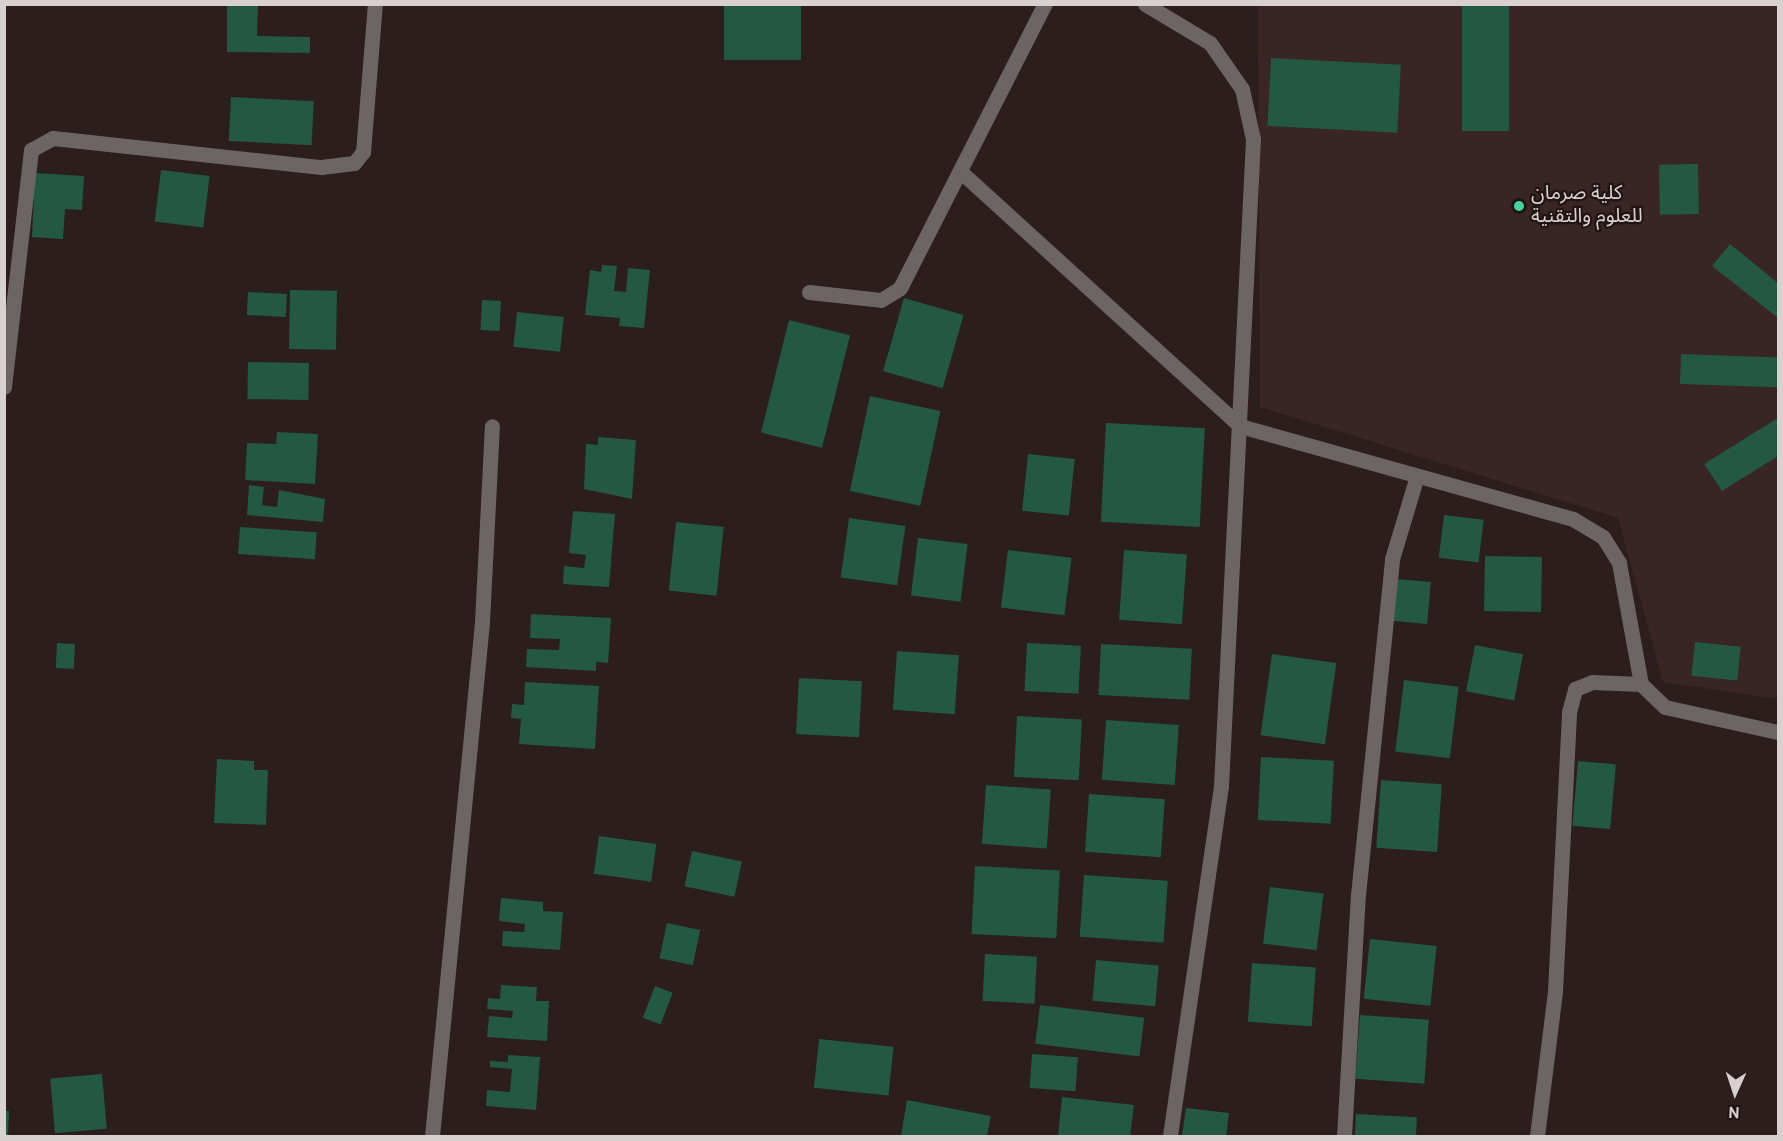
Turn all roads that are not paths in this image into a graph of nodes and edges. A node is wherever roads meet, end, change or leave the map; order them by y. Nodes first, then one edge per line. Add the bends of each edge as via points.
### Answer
1 (375, 4) edge
2 (1045, 4) edge
3 (1145, 4) edge
4 (961, 172) junction
5 (809, 292) dead end
6 (4, 387) edge
7 (492, 426) dead end
8 (1240, 426) junction
9 (1416, 479) junction
10 (1641, 684) junction
11 (1779, 732) edge
12 (432, 1137) edge
13 (1170, 1137) edge
14 (1344, 1137) edge
15 (1536, 1137) edge

1 - 6 street via 363,152 354,163 321,167 53,138 31,150
2 - 4 street
3 - 8 street via 1210,43 1242,89 1253,139
4 - 5 street via 900,288 881,300
4 - 8 street
7 - 12 street via 482,622
8 - 9 street
8 - 13 street via 1221,786
9 - 10 street via 1573,519 1603,537 1619,563
9 - 14 street via 1392,559 1358,896
10 - 11 street via 1665,707
10 - 15 street via 1592,682 1575,689 1569,712 1555,991

